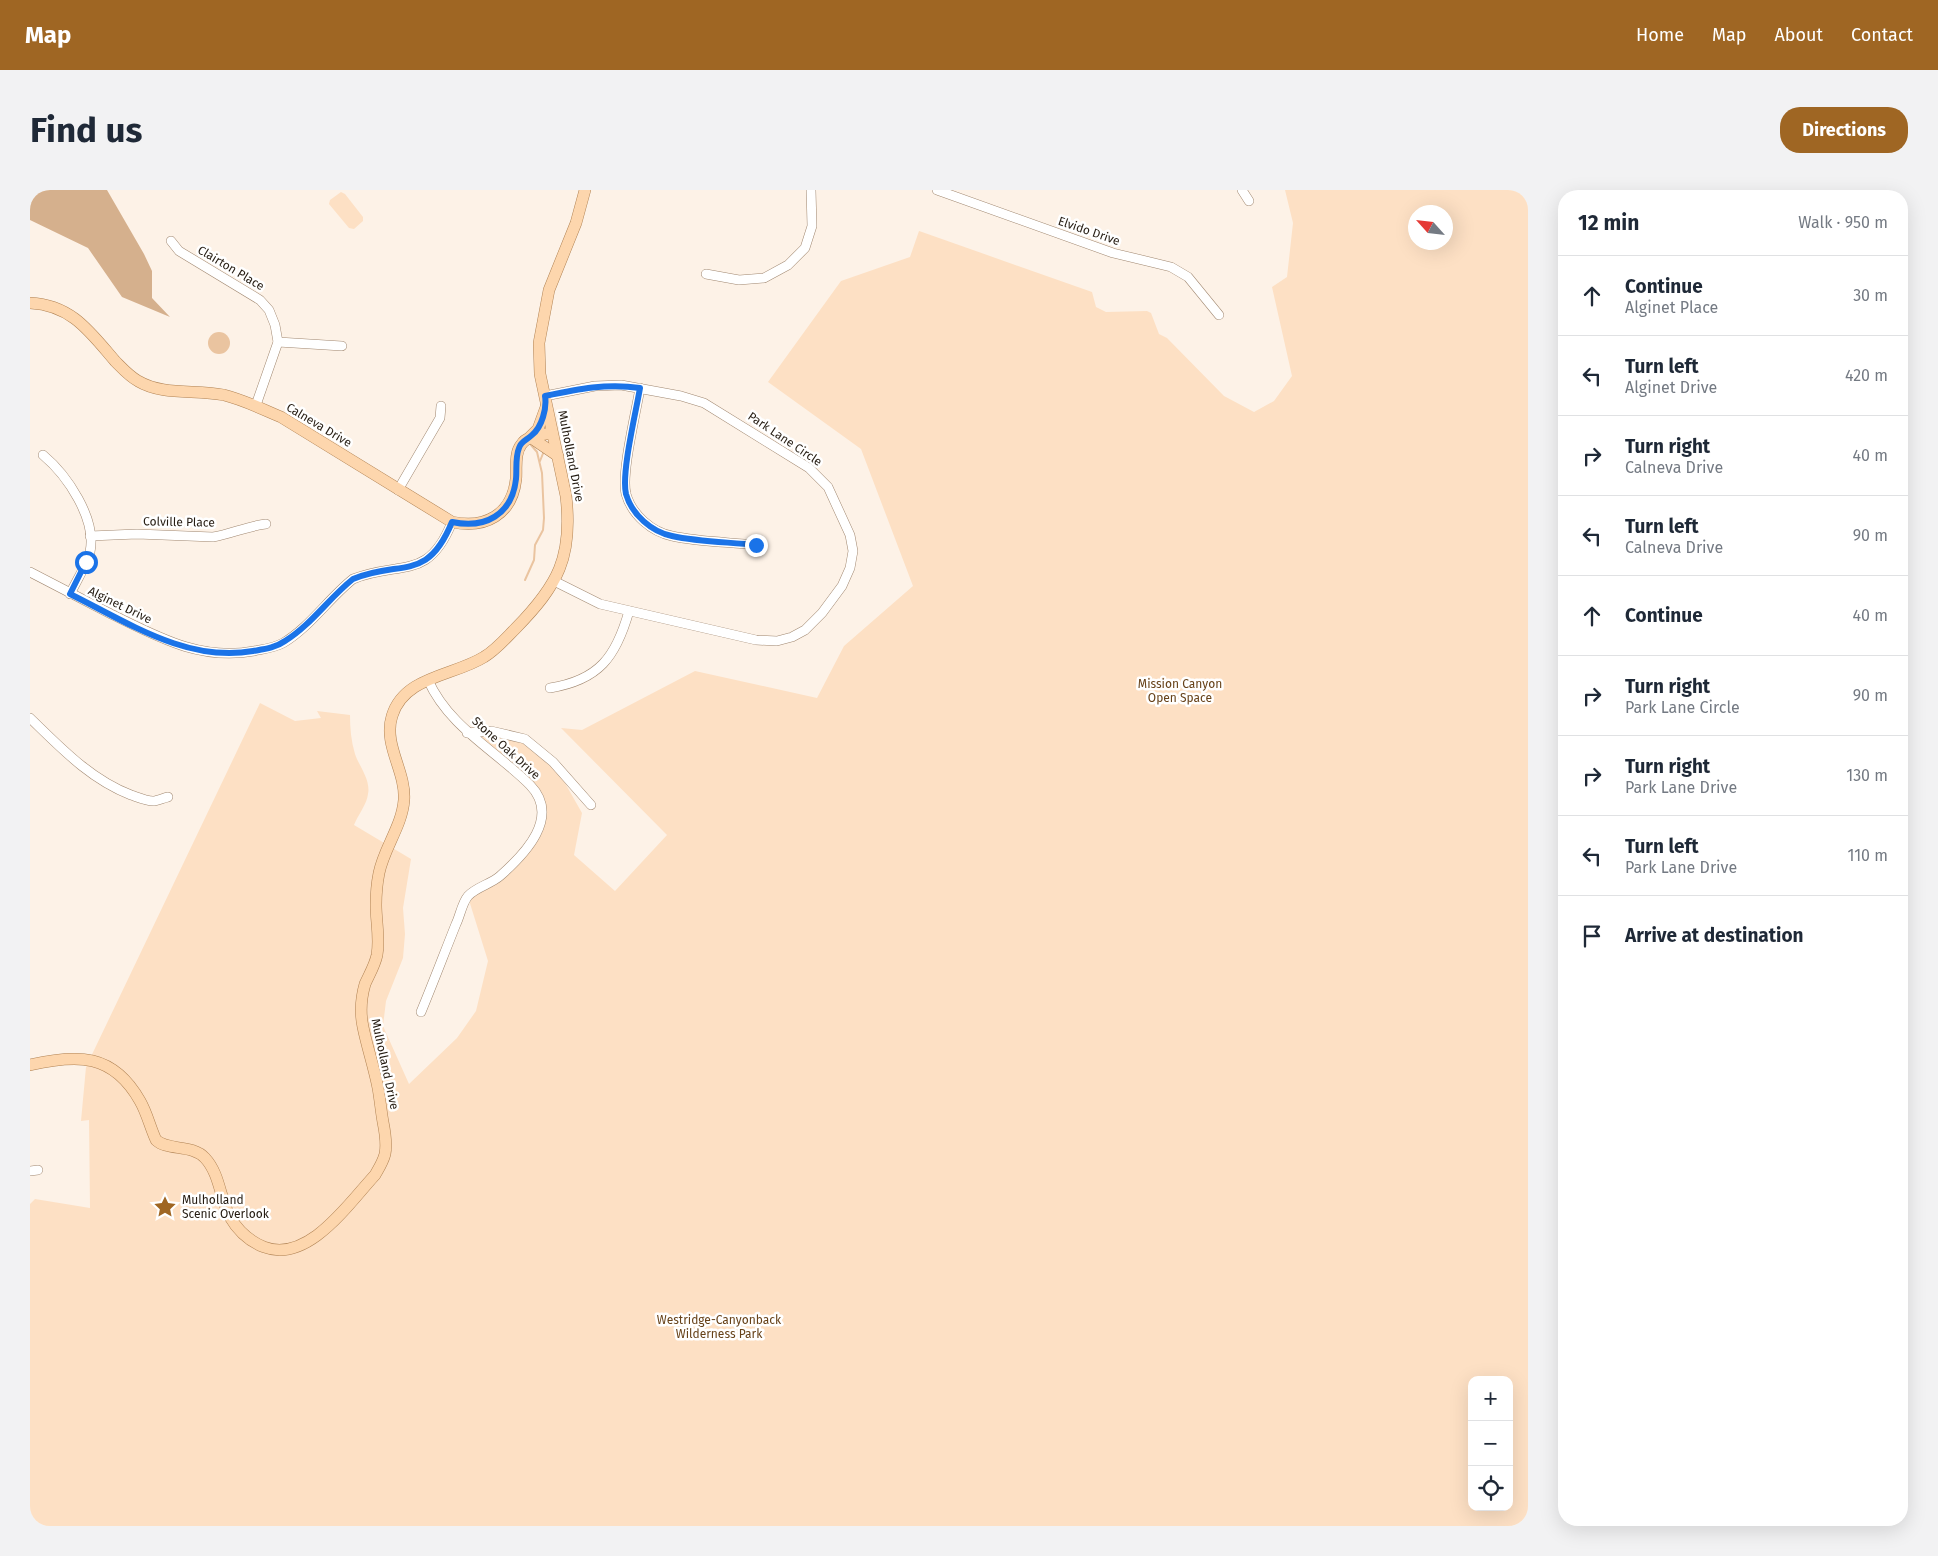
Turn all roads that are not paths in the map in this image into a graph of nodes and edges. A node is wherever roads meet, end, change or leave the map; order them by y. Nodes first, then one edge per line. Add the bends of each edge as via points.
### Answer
1 (585, 190) edge
2 (811, 190) edge
3 (937, 190) edge
4 (1242, 190) edge
5 (1249, 201) dead end
6 (171, 241) dead end
7 (706, 274) dead end
8 (30, 303) edge
9 (1219, 315) dead end
10 (278, 342) junction
11 (342, 346) dead end
12 (640, 388) junction
13 (546, 401) junction
14 (256, 406) junction
15 (441, 406) dead end
16 (552, 433) junction
17 (530, 437) junction
18 (43, 455) dead end
19 (558, 456) junction
20 (398, 490) junction
21 (452, 522) junction
22 (266, 524) dead end
23 (90, 536) junction
24 (756, 545) dead end
25 (30, 572) edge
26 (554, 581) junction
27 (70, 594) junction
28 (629, 612) junction
29 (428, 680) junction
30 (550, 688) dead end
31 (30, 718) edge
32 (468, 733) junction
33 (168, 797) dead end
34 (591, 805) dead end
35 (421, 1012) dead end
36 (30, 1065) edge

1 - 13 main road, Mulholland Drive via 576,223 548,290 542,321 540,374
2 - 7 street via 812,226 805,248 788,264 764,278 739,280
3 - 9 street, Elvido Drive via 1113,253 1171,267 1188,277
4 - 5 street
6 - 10 street, Clairton Place via 186,256 260,300 269,310
8 - 14 main road, Calneva Drive via 66,312 81,323 126,373 147,386 223,395
10 - 11 street
10 - 14 street
12 - 13 street, Park Lane Circle via 595,386
12 - 24 street via 625,476 626,494 633,508 655,530 671,536
12 - 28 street, Park Lane Circle via 704,403 809,468 828,487 850,535 853,551 842,586 822,613 792,638 756,640
13 - 16 main road, Mulholland Drive
13 - 17 main road, Calneva Drive via 538,429
14 - 20 main road, Calneva Drive via 281,417
15 - 20 street via 440,418
16 - 17 main road
16 - 19 main road, Mulholland Drive
17 - 19 main road
17 - 21 main road, Calneva Drive via 520,446 513,494 505,508 480,524
18 - 23 street via 56,466 83,508
19 - 26 main road, Mulholland Drive via 566,496 568,533
20 - 21 main road, Calneva Drive
21 - 27 street, Alginet Drive via 440,546 430,557 414,566 353,579 295,634 271,648 241,654 193,649 166,641
22 - 23 street, Colville Place via 213,537
23 - 27 street via 86,562
25 - 27 street, Alginet Drive
26 - 28 street, Park Lane Circle via 600,604
26 - 29 main road, Mulholland Drive via 539,605 485,657
28 - 30 street via 623,634 607,660 595,671 569,685
29 - 32 street, Stone Oak Drive via 432,691
29 - 36 main road, Mulholland Drive via 409,690 400,700 389,727 403,780 404,798 402,816 379,874 376,904 378,950 362,999 362,1026 378,1087 385,1152 375,1175 320,1235 289,1249 271,1250 254,1243 239,1231 229,1216 211,1166 204,1156 187,1148 160,1143 141,1102 119,1074 84,1058
31 - 33 street via 98,779 138,798 152,801
32 - 34 street via 491,731 525,739 553,762
32 - 35 street, Stone Oak Drive via 530,786 540,799 543,813 540,828 532,842 499,876 468,896

